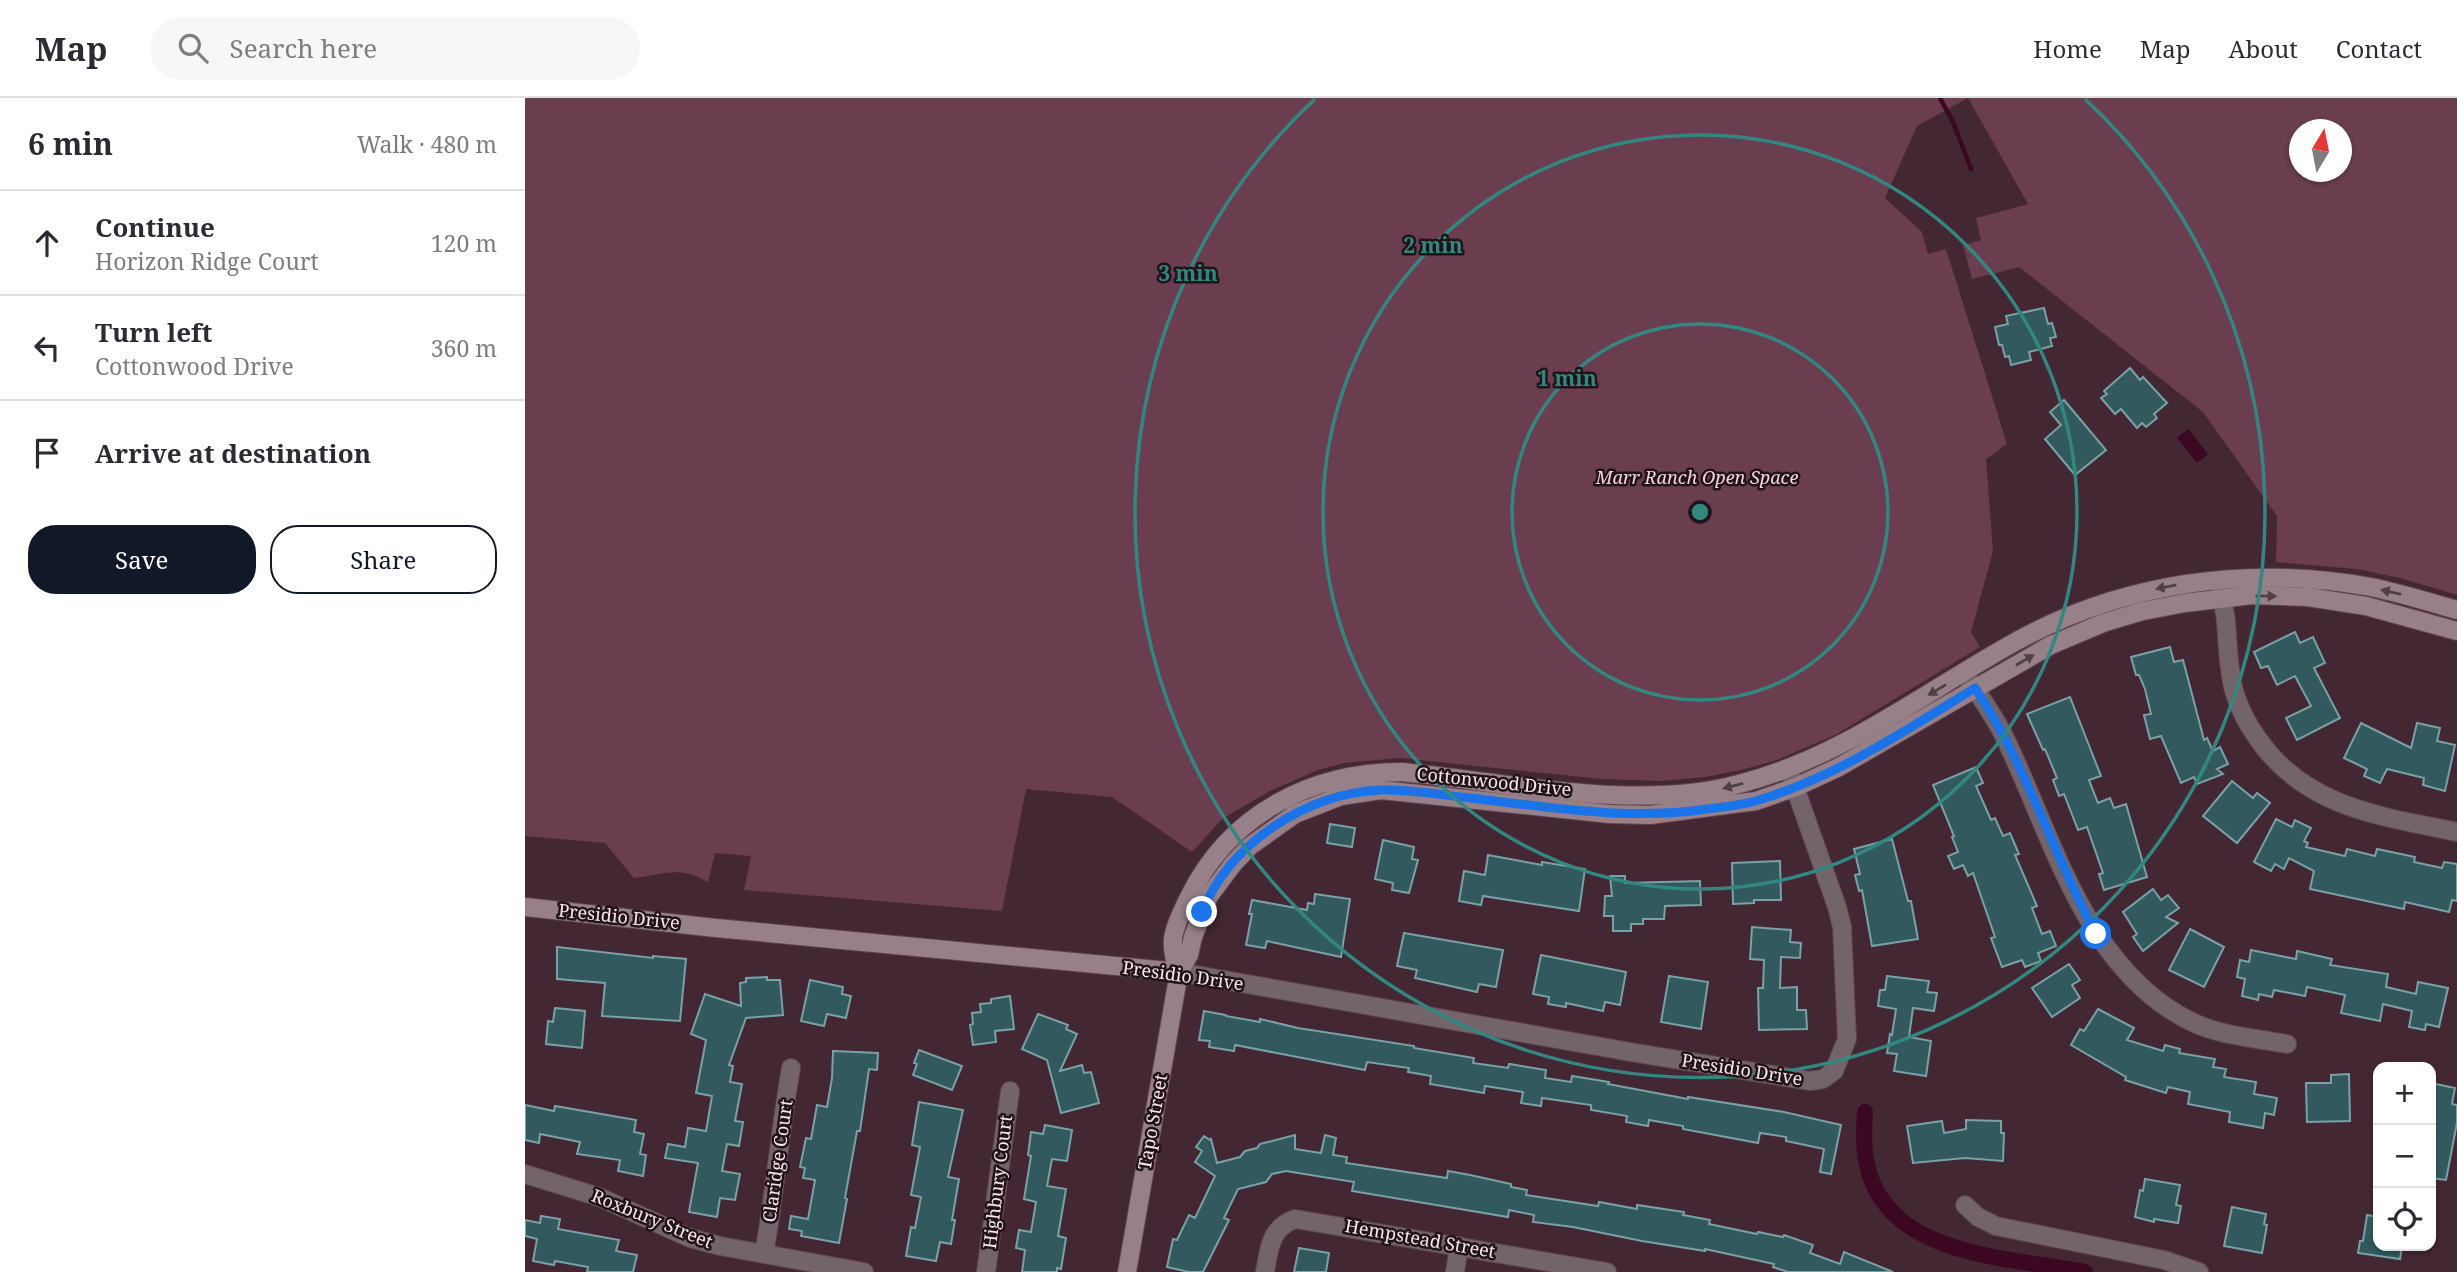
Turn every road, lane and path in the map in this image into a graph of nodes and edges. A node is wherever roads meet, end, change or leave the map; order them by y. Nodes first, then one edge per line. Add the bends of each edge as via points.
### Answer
1 (2220, 589) junction
2 (2457, 610) edge
3 (2457, 631) edge
4 (1964, 673) junction
5 (1975, 688) junction
6 (1788, 769) junction
7 (1796, 787) junction
8 (2457, 832) edge
9 (525, 906) edge
10 (1179, 972) junction
11 (2287, 1044) dead end
12 (791, 1068) dead end
13 (1010, 1091) dead end
14 (525, 1174) edge
15 (1965, 1205) dead end
16 (1459, 1246) junction
17 (764, 1254) junction
18 (864, 1272) edge
19 (986, 1272) edge
20 (1127, 1272) edge
21 (1265, 1272) edge
22 (1455, 1272) edge
23 (1607, 1272) edge
24 (2199, 1272) edge

2 -> 1 street, Cottonwood Drive via 2397,593 2296,578
1 -> 3 street, Cottonwood Drive via 2366,606
1 -> 4 street, Cottonwood Drive via 2152,590 2092,606 2016,641
5 -> 1 street, Cottonwood Drive via 2050,645 2103,623
1 - 8 street via 2235,694 2268,753 2290,775 2333,801 2366,813
4 - 5 street
4 -> 6 street, Cottonwood Drive via 1847,742
5 - 7 street, Cottonwood Drive
5 - 11 street via 2004,735 2080,905 2122,968 2154,998 2190,1022
6 - 7 street
6 -> 10 street, Cottonwood Drive via 1710,791 1653,796 1402,772 1341,776 1290,795 1227,842 1193,890 1173,936 1171,953
7 - 10 street, Cottonwood Drive via 1756,801 1650,815 1381,790 1341,796 1295,814 1233,864 1209,896
7 - 10 street, Presidio Drive via 1842,927 1847,1039 1834,1071 1823,1079 1810,1081 1636,1053
9 - 10 street, Presidio Drive
10 - 20 street, Tapo Street
12 - 17 street, Claridge Court
13 - 19 street, Highbury Court
14 - 17 street, Roxbury Street via 599,1197 689,1238
15 - 24 street via 1996,1226 2164,1260
16 - 21 street, Hempstead Street via 1294,1219 1271,1239
16 - 22 street
16 - 23 street, Hempstead Street
17 - 18 street, Roxbury Street

